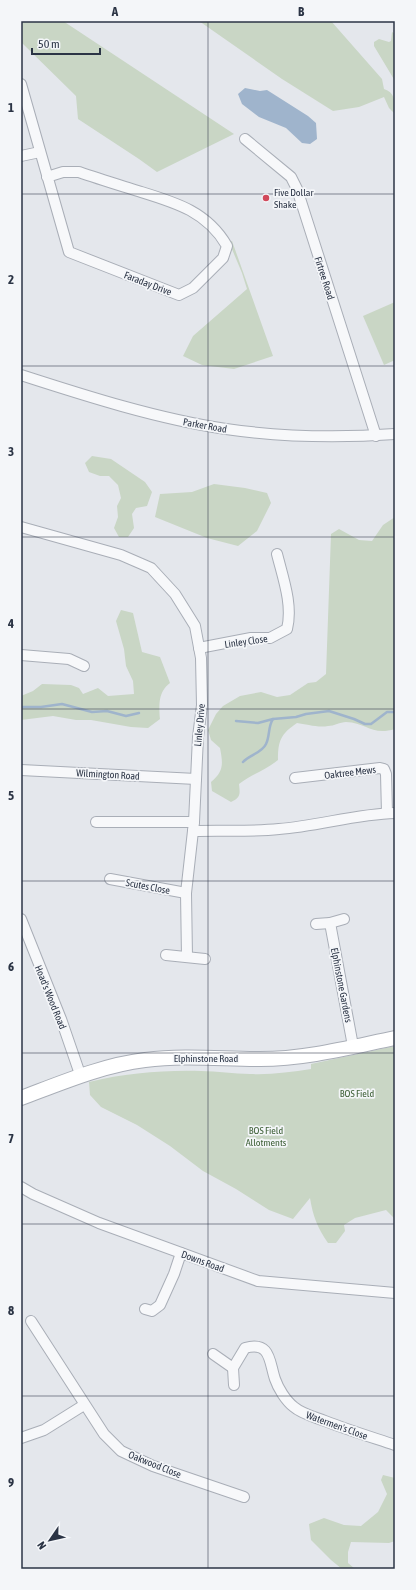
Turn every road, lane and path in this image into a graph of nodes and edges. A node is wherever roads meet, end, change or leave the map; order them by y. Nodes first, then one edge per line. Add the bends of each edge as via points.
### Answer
1 (21, 84) edge
2 (246, 138) dead end
3 (40, 152) junction
4 (21, 156) edge
5 (47, 177) junction
6 (21, 375) edge
7 (395, 434) edge
8 (376, 436) junction
9 (21, 527) edge
10 (277, 554) dead end
11 (199, 648) junction
12 (21, 655) edge
13 (84, 666) dead end
14 (21, 770) edge
15 (295, 778) dead end
16 (196, 780) junction
17 (391, 813) edge
18 (96, 822) dead end
19 (194, 827) junction
20 (110, 879) dead end
21 (186, 893) junction
22 (21, 918) edge
23 (344, 919) dead end
24 (330, 923) junction
25 (316, 924) dead end
26 (166, 955) dead end
27 (187, 957) junction
28 (205, 958) dead end
29 (395, 1038) edge
30 (353, 1046) junction
31 (80, 1077) junction
32 (21, 1098) edge
33 (21, 1187) edge
34 (181, 1252) junction
35 (395, 1293) edge
36 (145, 1309) dead end
37 (31, 1321) dead end
38 (213, 1354) dead end
39 (233, 1368) junction
40 (234, 1385) dead end
41 (84, 1405) junction
42 (21, 1438) edge
43 (395, 1444) edge
44 (244, 1496) dead end

1 - 3 street
2 - 8 street, Firtree Road via 291,177 298,189
3 - 4 street
3 - 5 street
5 - 5 street, Faraday Drive via 69,252 179,295 193,288 224,258 227,246 220,234 203,218 178,203 79,172 64,172
6 - 8 street, Parker Road via 154,414 224,429 279,434
7 - 8 street, Parker Road
9 - 11 street, Linley Drive via 121,555 151,568 175,594 195,626
10 - 11 street, Linley Close via 289,606 290,618 287,629 270,638 251,638
11 - 16 street, Linley Drive via 202,705
12 - 13 street via 69,659
14 - 16 street, Wilmington Road
15 - 17 street, Oaktree Mews via 384,769
16 - 19 street, Linley Drive
17 - 19 street via 278,829
18 - 19 street
19 - 21 street
20 - 21 street, Scutes Close
21 - 27 street
22 - 31 street, Hoad's Wood Road via 61,1020
23 - 24 street
24 - 25 street
24 - 30 street, Elphinstone Gardens
26 - 27 street
27 - 28 street
29 - 30 street, Elphinstone Road
30 - 31 street, Elphinstone Road via 314,1055 285,1058 176,1057 145,1060
31 - 32 street, Elphinstone Road
33 - 34 street, Downs Road via 99,1223
34 - 35 street, Downs Road via 258,1281
34 - 36 street via 160,1305 152,1311
37 - 41 street, Oakwood Close
38 - 39 street
39 - 40 street
39 - 43 street, Watermen's Close via 245,1348 255,1345 265,1350 271,1359 275,1380 294,1407 326,1422
41 - 42 street via 44,1430
41 - 44 street, Oakwood Close via 104,1434 122,1451 153,1466

